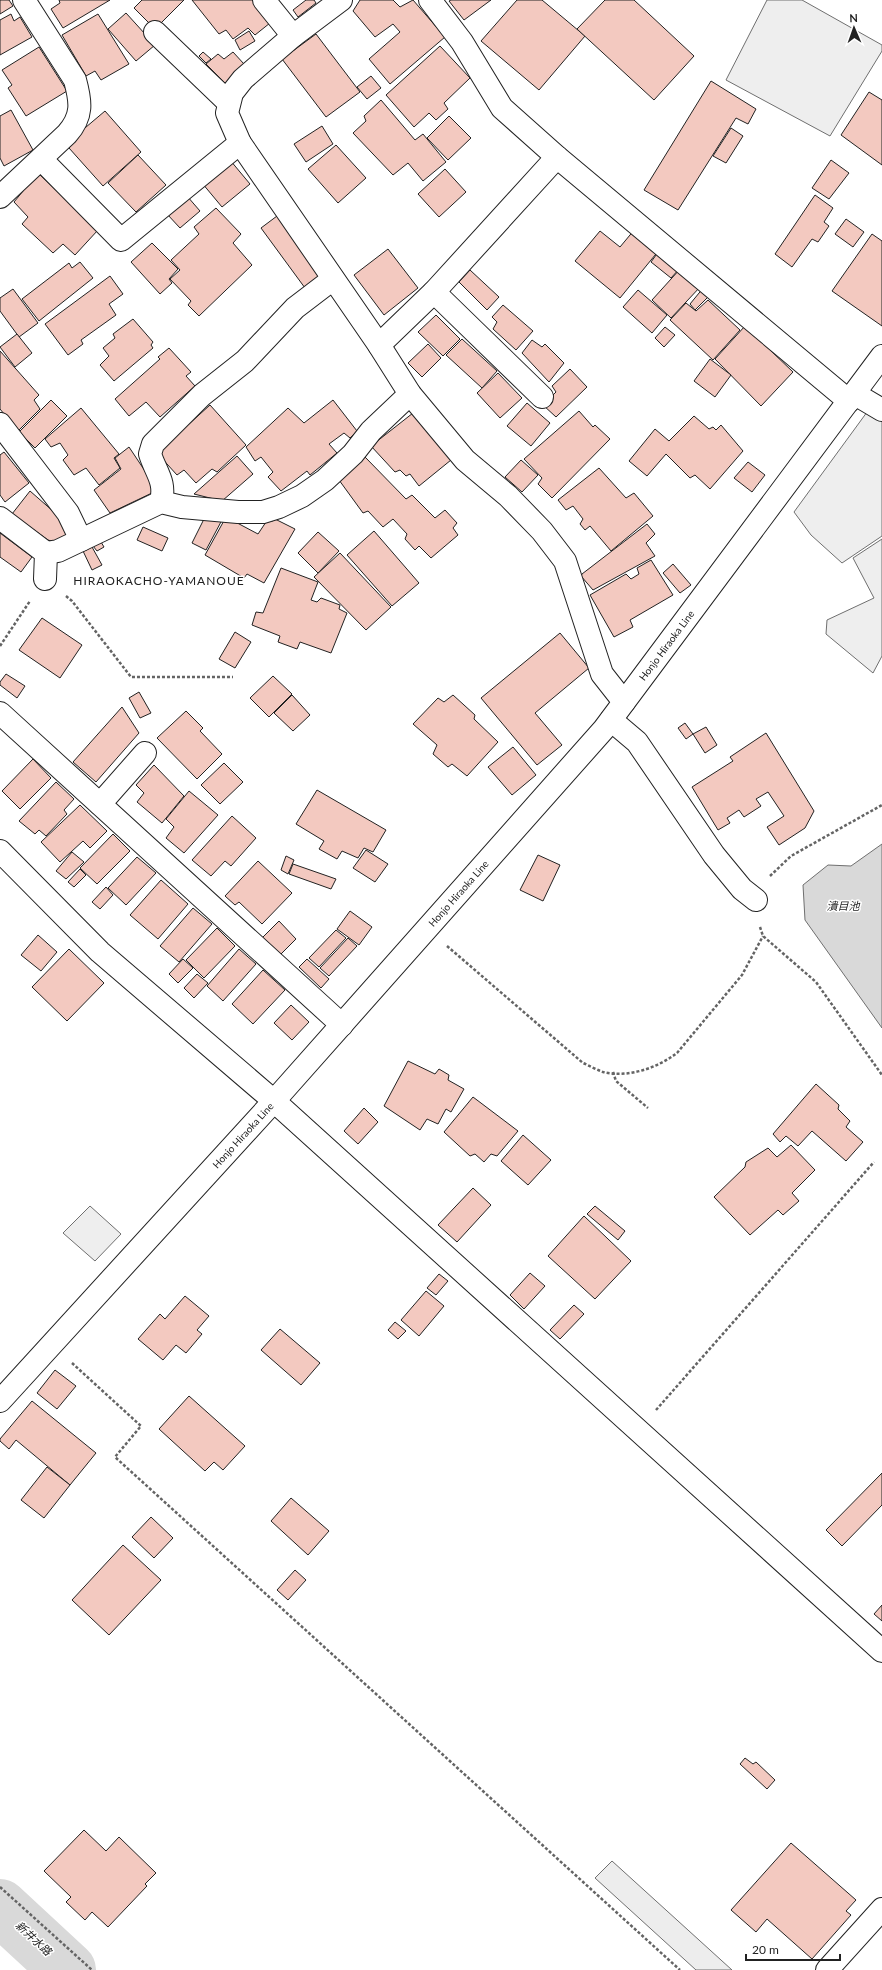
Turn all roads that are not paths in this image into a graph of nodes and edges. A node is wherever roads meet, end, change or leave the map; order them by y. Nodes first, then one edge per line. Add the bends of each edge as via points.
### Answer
1 (24, 0) edge
2 (264, 0) edge
3 (341, 0) edge
4 (430, 0) edge
5 (155, 32) dead end
6 (293, 36) junction
7 (228, 102) junction
8 (240, 143) junction
9 (556, 157) junction
10 (42, 159) junction
11 (2, 189) edge
12 (333, 279) junction
13 (434, 292) junction
14 (379, 345) junction
15 (882, 356) edge
16 (410, 394) junction
17 (542, 398) dead end
18 (852, 398) junction
19 (882, 410) edge
20 (0, 424) edge
21 (161, 502) junction
22 (0, 518) edge
23 (81, 540) junction
24 (46, 553) junction
25 (45, 579) road end
26 (624, 702) junction
27 (0, 713) edge
28 (611, 720) junction
29 (145, 753) dead end
30 (100, 804) junction
31 (0, 851) edge
32 (756, 900) road end
33 (342, 1025) junction
34 (274, 1102) junction
35 (0, 1401) edge
36 (882, 1651) edge
37 (882, 1909) edge
38 (827, 1970) edge

1 - 10 street via 75,80 78,92 79,115 76,124
2 - 6 street
3 - 6 street
4 - 9 street via 462,42 502,108
5 - 7 street
6 - 7 street via 243,79
7 - 8 street via 227,113
8 - 10 street via 121,240
8 - 12 street
9 - 13 street
9 - 18 street
10 - 11 street
12 - 14 street
12 - 21 street via 295,308 245,360 202,395 153,444 150,454 161,478
13 - 14 street
13 - 17 street
14 - 16 street
15 - 18 street, Honjo Hiraoka Line
16 - 21 street via 325,480 302,496 279,507 263,512 238,512 182,507
16 - 26 street via 464,460 508,496 542,531 566,562 602,674
18 - 19 street
18 - 26 street, Honjo Hiraoka Line
20 - 23 street via 68,513
21 - 23 street
22 - 24 street
23 - 24 street via 58,551
24 - 25 street
26 - 28 street, Honjo Hiraoka Line
27 - 30 street
28 - 32 street via 637,742 714,855 742,889
28 - 33 street, Honjo Hiraoka Line
29 - 30 street
30 - 33 street
31 - 34 street via 100,952
33 - 34 street, Honjo Hiraoka Line
34 - 35 street, Honjo Hiraoka Line
34 - 36 street
37 - 38 street

